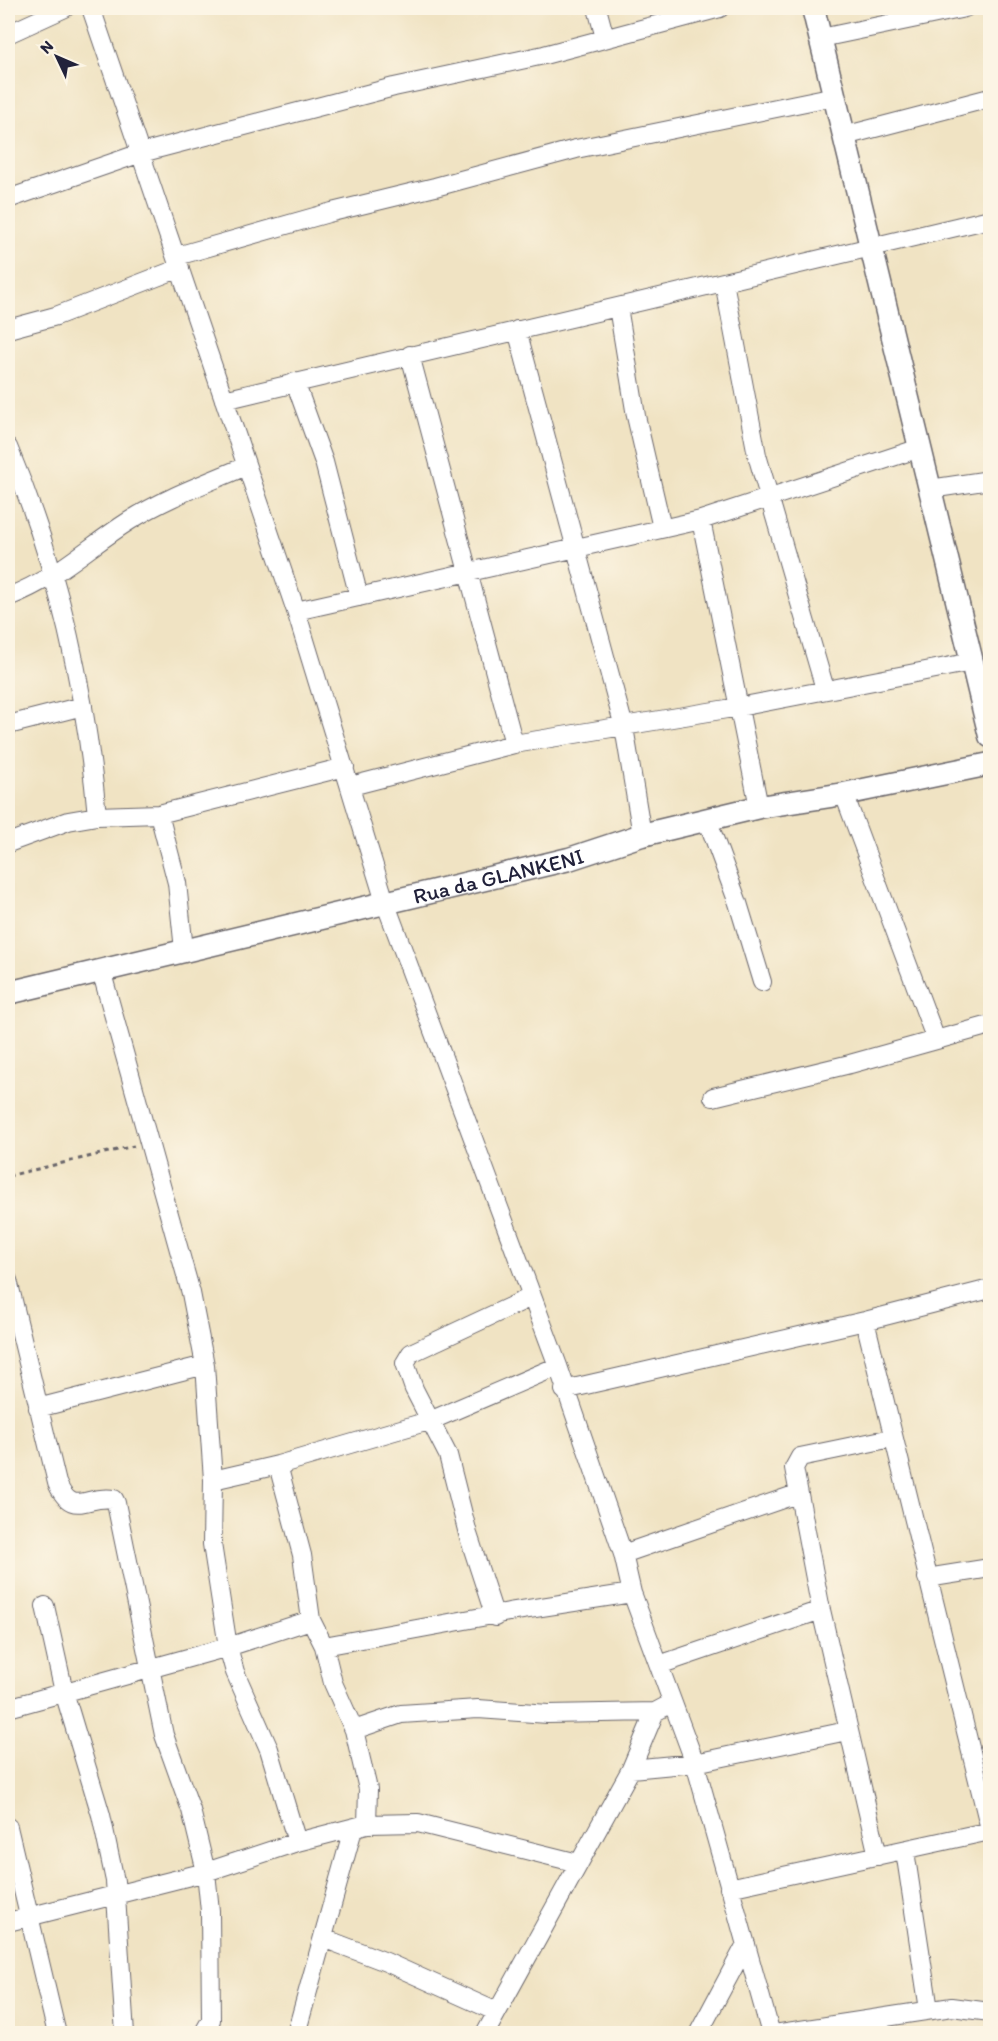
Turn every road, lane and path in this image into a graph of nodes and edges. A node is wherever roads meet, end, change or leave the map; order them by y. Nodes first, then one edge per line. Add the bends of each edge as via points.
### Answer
1 (65, 8) edge
2 (91, 8) edge
3 (597, 8) edge
4 (720, 8) edge
5 (813, 8) edge
6 (965, 8) edge
7 (8, 34) edge
8 (605, 38) junction
9 (821, 38) junction
10 (834, 96) junction
11 (990, 98) edge
12 (844, 136) junction
13 (141, 153) junction
14 (8, 199) edge
15 (990, 219) edge
16 (871, 248) junction
17 (178, 262) junction
18 (724, 282) junction
19 (618, 307) junction
20 (8, 329) edge
21 (517, 330) junction
22 (410, 356) junction
23 (295, 382) junction
24 (224, 400) junction
25 (8, 447) edge
26 (920, 448) junction
27 (246, 466) junction
28 (990, 480) edge
29 (930, 489) junction
30 (769, 495) junction
31 (701, 519) junction
32 (662, 528) junction
33 (575, 548) junction
34 (468, 573) junction
35 (53, 575) junction
36 (8, 597) edge
37 (359, 597) junction
38 (296, 611) junction
39 (972, 662) junction
40 (825, 689) junction
41 (83, 706) junction
42 (739, 707) junction
43 (8, 725) edge
44 (624, 727) junction
45 (990, 736) edge
46 (514, 744) junction
47 (990, 764) edge
48 (345, 767) junction
49 (351, 786) junction
50 (844, 794) junction
51 (759, 807) junction
52 (159, 814) junction
53 (97, 816) junction
54 (707, 819) junction
55 (642, 835) junction
56 (8, 843) edge
57 (385, 902) junction
58 (184, 950) junction
59 (101, 970) junction
60 (762, 982) dead end
61 (8, 993) edge
62 (990, 1025) edge
63 (936, 1040) junction
64 (713, 1097) dead end
65 (149, 1142) junction
66 (8, 1176) edge
67 (8, 1280) edge
68 (990, 1289) edge
69 (531, 1297) junction
70 (865, 1321) junction
71 (205, 1365) junction
72 (558, 1366) junction
73 (564, 1389) junction
74 (38, 1408) junction
75 (432, 1420) junction
76 (892, 1438) junction
77 (278, 1465) junction
78 (213, 1480) junction
79 (797, 1494) junction
80 (623, 1554) junction
81 (990, 1568) edge
82 (927, 1578) junction
83 (632, 1593) junction
84 (45, 1606) dead end
85 (821, 1610) junction
86 (495, 1617) junction
87 (311, 1620) junction
88 (324, 1646) junction
89 (228, 1647) junction
90 (659, 1665) junction
91 (152, 1668) junction
92 (64, 1692) junction
93 (672, 1703) junction
94 (8, 1707) edge
95 (655, 1712) junction
96 (354, 1730) junction
97 (847, 1731) junction
98 (695, 1762) junction
99 (631, 1769) junction
100 (8, 1827) edge
101 (360, 1827) junction
102 (990, 1830) edge
103 (297, 1842) junction
104 (905, 1851) junction
105 (878, 1856) junction
106 (578, 1863) junction
107 (206, 1872) junction
108 (729, 1887) junction
109 (117, 1895) junction
110 (29, 1917) junction
111 (8, 1922) edge
112 (323, 1938) junction
113 (746, 1944) junction
114 (929, 2010) junction
115 (497, 2012) junction
116 (990, 2012) edge
117 (57, 2034) edge
118 (124, 2034) edge
119 (203, 2034) edge
120 (296, 2034) edge
121 (485, 2034) edge
122 (698, 2034) edge
123 (773, 2034) edge

1 - 7 street
2 - 13 street
3 - 8 street
4 - 8 street
5 - 9 street
6 - 9 street
8 - 13 street via 394,87
9 - 10 street
10 - 12 street
10 - 17 street via 576,149 332,212
11 - 12 street
12 - 16 street
13 - 14 street
13 - 17 street
15 - 16 street
16 - 18 street
16 - 26 street
17 - 20 street via 56,316
17 - 24 street
18 - 19 street
18 - 30 street
19 - 21 street
19 - 32 street via 636,416
21 - 22 street
21 - 33 street
22 - 23 street
22 - 34 street
23 - 24 street
23 - 37 street via 324,462
24 - 27 street
25 - 35 street via 31,503
26 - 29 street
26 - 30 street
27 - 35 street via 179,494 129,521
27 - 38 street
28 - 29 street
29 - 39 street
30 - 31 street
30 - 40 street
31 - 32 street
31 - 42 street
32 - 33 street
33 - 34 street
33 - 44 street
34 - 37 street
34 - 46 street
35 - 36 street
35 - 41 street
37 - 38 street
38 - 48 street
39 - 40 street
39 - 45 street
40 - 42 street
41 - 43 street
41 - 53 street
42 - 44 street
42 - 51 street
44 - 46 street
44 - 55 street
46 - 49 street
47 - 50 street, Rua da GLANKENI
48 - 49 street
48 - 52 street
49 - 57 street
50 - 51 street, Rua da GLANKENI
50 - 63 street
51 - 54 street, Rua da GLANKENI
52 - 53 street
52 - 58 street via 177,884
53 - 56 street via 68,821
54 - 55 street, Rua da GLANKENI
54 - 60 street
55 - 57 street, Rua da GLANKENI via 569,859
57 - 58 street, Rua da GLANKENI
57 - 69 street
58 - 59 street, Rua da GLANKENI
59 - 61 street, Rua da GLANKENI
59 - 65 street
62 - 63 street
63 - 64 street
65 - 66 path
65 - 71 street via 191,1293
67 - 74 street
68 - 70 street
69 - 72 street
69 - 75 street via 408,1356 405,1363 414,1389
70 - 73 street
70 - 76 street
71 - 74 street
71 - 78 street
72 - 73 street
72 - 75 street
73 - 80 street
74 - 91 street via 57,1483 67,1501 76,1504 114,1498
75 - 77 street
75 - 86 street via 448,1455
76 - 79 street via 800,1457 794,1468
76 - 82 street
77 - 78 street
77 - 87 street via 302,1556
78 - 89 street via 212,1544
79 - 80 street
79 - 85 street
80 - 83 street
81 - 82 street
82 - 102 street
83 - 86 street
83 - 90 street
84 - 92 street
85 - 90 street
85 - 97 street
86 - 88 street
87 - 88 street
87 - 89 street
88 - 96 street via 333,1683
89 - 91 street
89 - 103 street via 269,1749
90 - 93 street
91 - 92 street
91 - 107 street via 164,1735 191,1810
92 - 94 street
92 - 109 street via 101,1815
93 - 95 street
93 - 98 street
95 - 96 street via 548,1714 478,1709 401,1714
95 - 99 street
96 - 101 street via 368,1789
97 - 98 street
97 - 105 street
98 - 99 street
98 - 108 street
99 - 106 street
100 - 110 street
101 - 103 street
101 - 106 street via 418,1823
101 - 112 street
102 - 104 street
103 - 107 street
104 - 105 street
104 - 114 street
105 - 108 street
106 - 115 street
107 - 109 street
107 - 119 street via 211,2020
108 - 113 street
109 - 110 street
109 - 118 street
110 - 111 street
110 - 117 street
112 - 115 street
112 - 120 street
113 - 122 street
113 - 123 street
114 - 116 street via 952,2007
114 - 123 street
115 - 121 street

